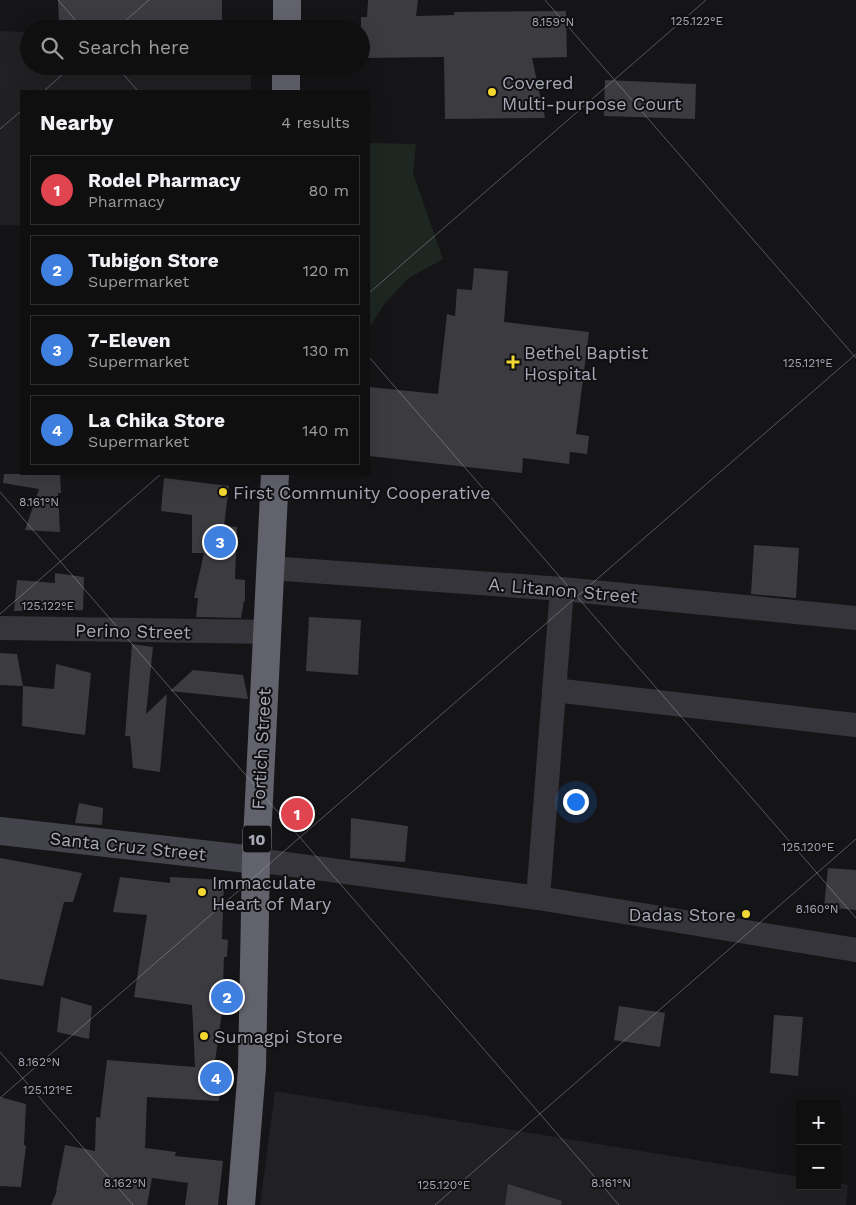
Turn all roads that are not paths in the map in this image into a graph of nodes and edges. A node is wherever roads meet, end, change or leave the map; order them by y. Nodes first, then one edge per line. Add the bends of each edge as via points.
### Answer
1 (288, 0) edge
2 (287, 20) edge
3 (286, 75) edge
4 (286, 90) edge
5 (275, 475) edge
6 (270, 568) junction
7 (562, 589) junction
8 (856, 618) edge
9 (0, 628) edge
10 (267, 632) junction
11 (554, 690) junction
12 (856, 725) edge
13 (0, 831) edge
14 (256, 860) junction
15 (538, 898) junction
16 (856, 950) edge
17 (241, 1205) edge

1 - 2 highway
3 - 4 highway
5 - 6 highway, Fortich Street / 10
6 - 7 street, A. Litanon Street
6 - 10 highway, Fortich Street / 10
7 - 8 street, A. Litanon Street
7 - 11 street
9 - 10 street, Perino Street
10 - 14 highway, Fortich Street / 10
11 - 12 street
11 - 15 street
13 - 14 street, Santa Cruz Street
14 - 15 street
14 - 17 highway, Fortich Street / 10 via 252,1068
15 - 16 street

